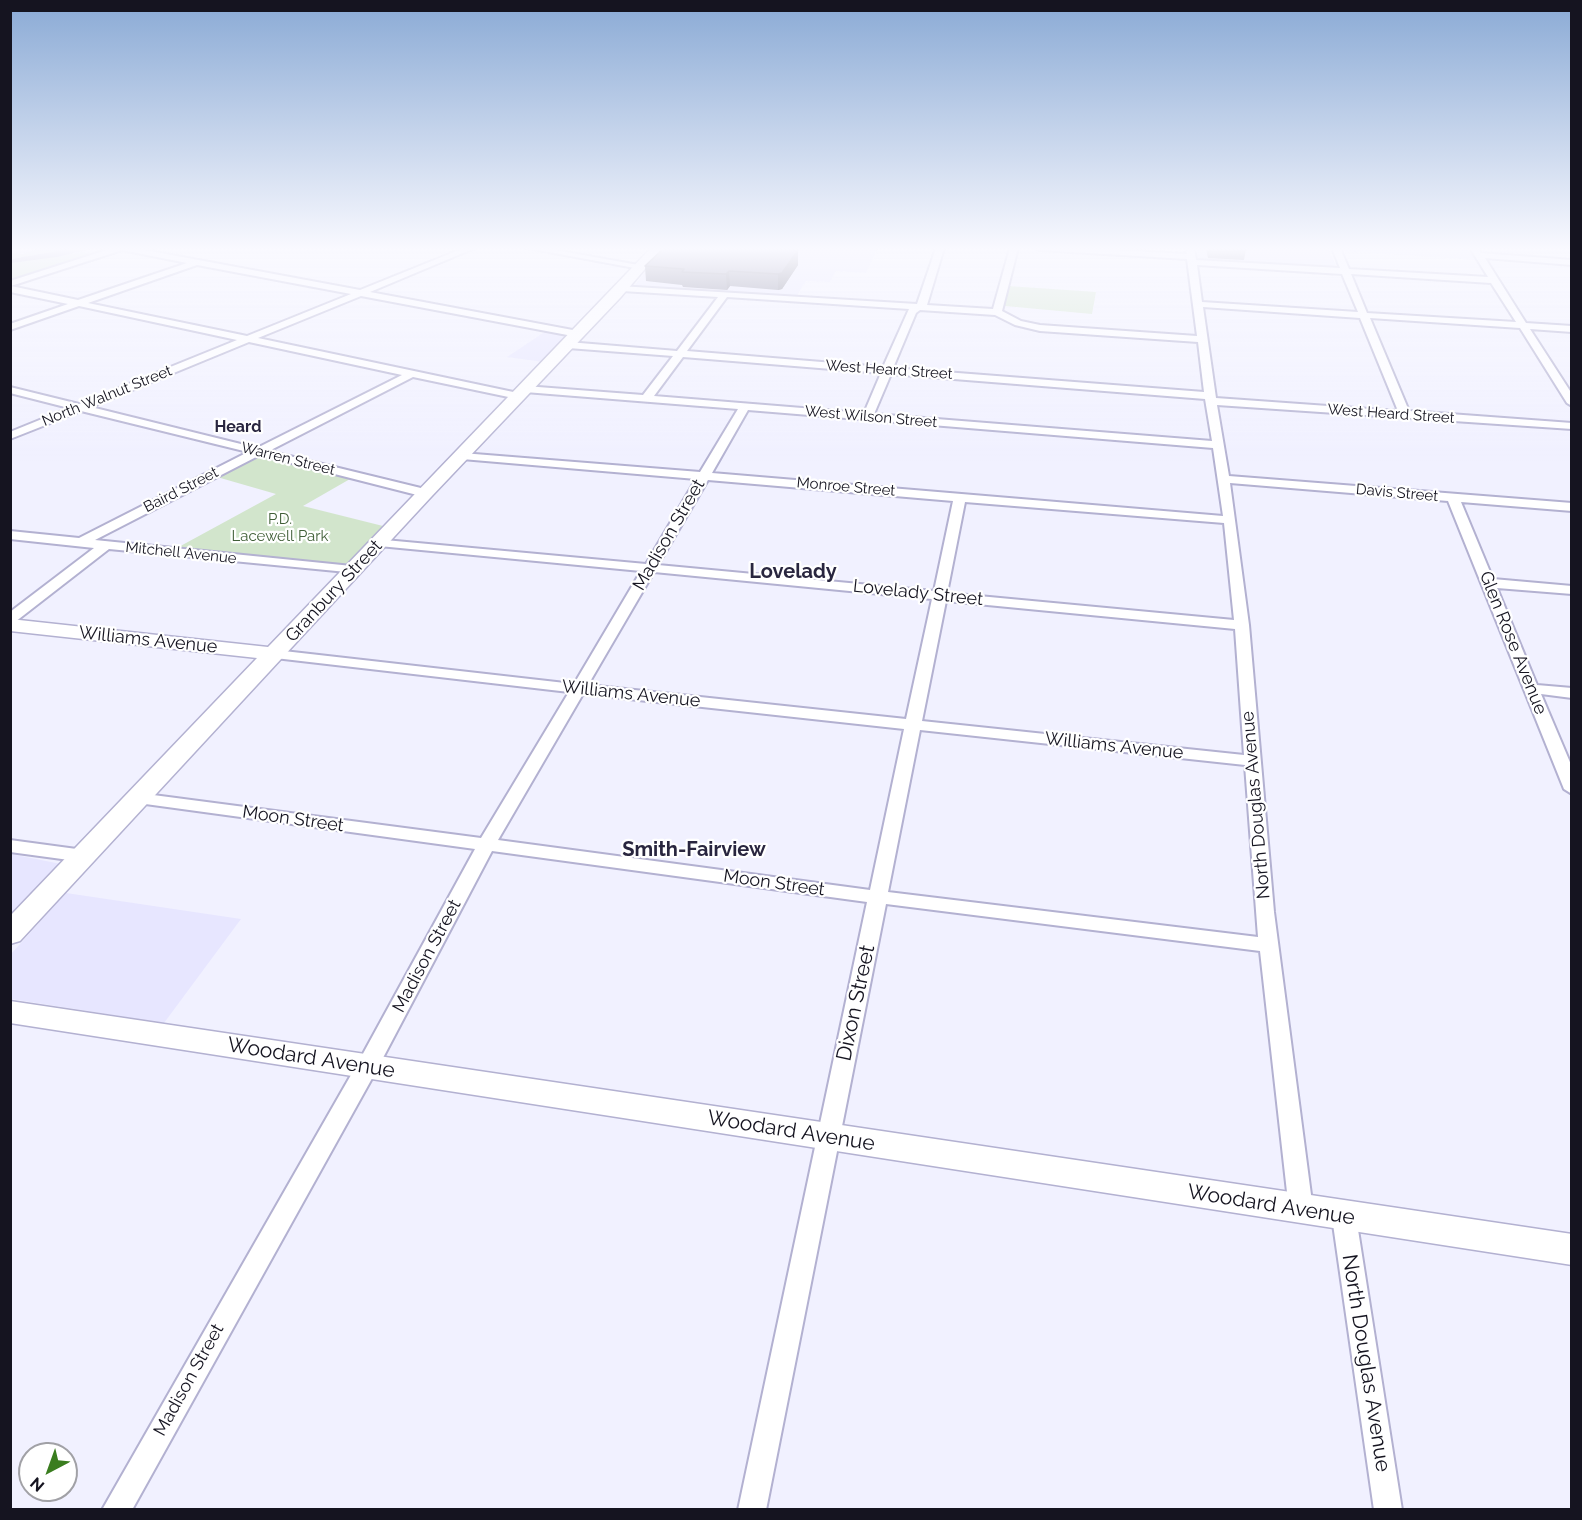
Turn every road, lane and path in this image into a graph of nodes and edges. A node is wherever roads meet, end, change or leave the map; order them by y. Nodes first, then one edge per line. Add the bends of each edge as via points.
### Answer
1 (33, 319) edge
2 (153, 319) edge
3 (297, 319) edge
4 (478, 319) edge
5 (593, 319) edge
6 (707, 319) edge
7 (909, 319) edge
8 (1010, 319) edge
9 (1200, 319) edge
10 (1367, 319) edge
11 (1421, 319) edge
12 (1517, 319) edge
13 (1522, 326) junction
14 (10, 327) edge
15 (1572, 329) edge
16 (247, 339) junction
17 (1203, 339) junction
18 (573, 340) junction
19 (680, 355) junction
20 (888, 370) junction
21 (411, 374) junction
22 (10, 390) edge
23 (521, 393) junction
24 (1210, 398) junction
25 (646, 399) junction
26 (1572, 403) edge
27 (80, 407) junction
28 (745, 407) junction
29 (1405, 415) junction
30 (868, 417) junction
31 (1572, 426) edge
32 (10, 436) edge
33 (1218, 446) junction
34 (256, 452) junction
35 (462, 456) junction
36 (703, 476) junction
37 (1223, 479) junction
38 (425, 493) junction
39 (960, 497) junction
40 (1453, 497) junction
41 (1572, 507) edge
42 (1230, 520) junction
43 (10, 535) edge
44 (81, 542) junction
45 (380, 542) junction
46 (106, 545) junction
47 (650, 567) junction
48 (352, 570) junction
49 (1489, 583) junction
50 (1572, 590) edge
51 (940, 594) junction
52 (10, 619) edge
53 (10, 625) edge
54 (1242, 625) junction
55 (275, 654) junction
56 (579, 689) junction
57 (1533, 689) junction
58 (1572, 693) edge
59 (913, 724) junction
60 (1252, 761) junction
61 (1572, 789) edge
62 (138, 798) junction
63 (486, 845) junction
64 (10, 846) edge
65 (84, 856) junction
66 (878, 897) junction
67 (10, 934) edge
68 (1268, 945) junction
69 (10, 1012) edge
70 (367, 1067) junction
71 (827, 1137) junction
72 (1301, 1210) junction
73 (1344, 1217) junction
74 (1572, 1250) edge
75 (116, 1509) edge
76 (752, 1509) edge
77 (1388, 1509) edge

1 - 14 street
2 - 16 street, West Wilson Street
3 - 16 street, North Walnut Street
4 - 18 street, West Heard Street
5 - 18 street, Granbury Street
6 - 19 street
7 - 20 street
8 - 17 street via 1040,328
9 - 17 street, North Douglas Avenue
10 - 29 street
11 - 13 street
12 - 13 street
13 - 15 street
13 - 26 street
16 - 21 street, West Wilson Street
16 - 27 street, North Walnut Street
17 - 24 street, North Douglas Avenue
18 - 19 street, West Heard Street
18 - 23 street, Granbury Street
19 - 20 street, West Heard Street
19 - 25 street
20 - 24 street, West Heard Street
20 - 30 street
21 - 23 street, West Wilson Street
21 - 34 street, Baird Street
22 - 27 street, Warren Street
23 - 25 street, West Wilson Street
23 - 35 street, Granbury Street
24 - 29 street, West Heard Street
24 - 33 street, North Douglas Avenue
25 - 28 street, West Wilson Street
27 - 32 street, North Walnut Street
27 - 34 street, Warren Street
28 - 30 street, West Wilson Street
28 - 36 street, Madison Street
29 - 31 street, West Heard Street
30 - 33 street, West Wilson Street
33 - 37 street, North Douglas Avenue
34 - 38 street, Warren Street
34 - 44 street, Baird Street
35 - 36 street, Monroe Street
35 - 38 street, Granbury Street
36 - 39 street, Monroe Street
36 - 47 street, Madison Street
37 - 40 street, Davis Street
37 - 42 street, North Douglas Avenue
38 - 45 street, Granbury Street
39 - 42 street, Monroe Street
39 - 51 street, Dixon Street
40 - 41 street, Davis Street
40 - 49 street, Glen Rose Avenue
42 - 54 street, North Douglas Avenue
43 - 44 street, Mitchell Avenue
44 - 46 street, Mitchell Avenue
45 - 47 street, Lovelady Street
45 - 48 street, Granbury Street
46 - 48 street, Mitchell Avenue
46 - 52 street
47 - 51 street, Lovelady Street
47 - 56 street, Madison Street
48 - 55 street, Granbury Street
49 - 50 street
49 - 57 street, Glen Rose Avenue
51 - 54 street, Lovelady Street
51 - 59 street, Dixon Street
53 - 55 street, Williams Avenue
54 - 60 street, North Douglas Avenue
55 - 56 street, Williams Avenue
55 - 62 street, Granbury Street
56 - 59 street, Williams Avenue
56 - 63 street, Madison Street
57 - 58 street
57 - 61 street, Glen Rose Avenue
59 - 60 street, Williams Avenue
59 - 66 street, Dixon Street
60 - 68 street, North Douglas Avenue
62 - 63 street, Moon Street
62 - 65 street, Granbury Street
63 - 66 street, Moon Street
63 - 70 street, Madison Street
64 - 65 street
65 - 67 street, Granbury Street
66 - 68 street, Moon Street
66 - 71 street, Dixon Street
68 - 72 street, North Douglas Avenue
69 - 70 street, Woodard Avenue
70 - 71 street, Woodard Avenue
70 - 75 street, Madison Street
71 - 72 street, Woodard Avenue
71 - 76 street, Dixon Street
72 - 73 street, Woodard Avenue
73 - 74 street, Woodard Avenue
73 - 77 street, North Douglas Avenue

